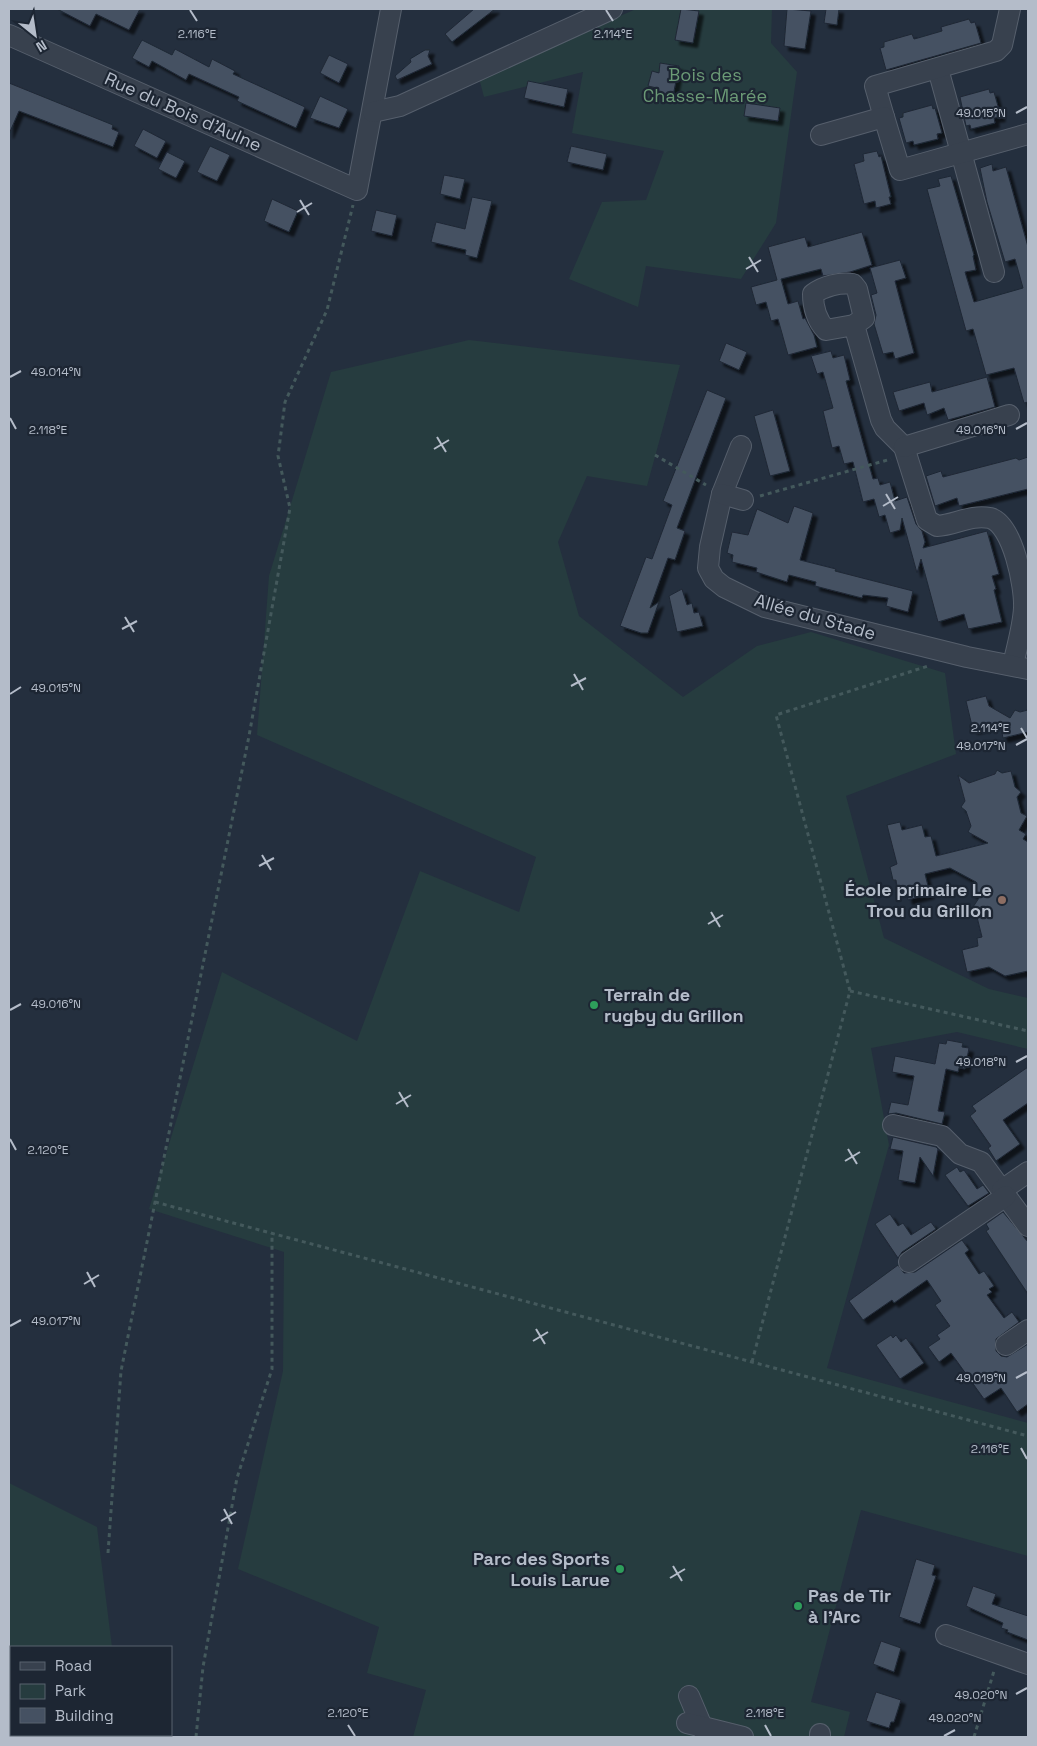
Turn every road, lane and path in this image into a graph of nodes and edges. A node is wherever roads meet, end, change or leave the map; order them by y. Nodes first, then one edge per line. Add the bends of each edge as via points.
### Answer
1 (391, 9) edge
2 (612, 9) edge
3 (1010, 9) edge
4 (9, 35) edge
5 (938, 69) junction
6 (373, 112) junction
7 (884, 117) junction
8 (1028, 134) edge
9 (821, 135) dead end
10 (960, 153) junction
11 (357, 190) junction
12 (994, 272) dead end
13 (854, 325) dead end
14 (1009, 415) dead end
15 (741, 446) dead end
16 (905, 451) junction
17 (655, 455) dead end
18 (722, 494) junction
19 (744, 500) joint
20 (932, 664) dead end
21 (1021, 667) edge
22 (850, 990) junction
23 (1028, 1031) edge
24 (893, 1125) dead end
25 (1028, 1172) edge
26 (1004, 1193) junction
27 (155, 1202) junction
28 (1028, 1226) edge
29 (272, 1234) junction
30 (909, 1262) dead end
31 (1028, 1330) edge
32 (1006, 1345) dead end
33 (752, 1362) junction
34 (1028, 1436) edge
35 (108, 1553) dead end
36 (946, 1635) dead end
37 (999, 1654) junction
38 (1028, 1664) edge
39 (689, 1696) dead end
40 (699, 1729) edge
41 (196, 1737) edge
42 (743, 1737) edge
43 (974, 1737) edge

1 - 6 street
2 - 6 street via 400,106
3 - 5 street via 1002,45 996,51
4 - 11 street, Rue du Bois d'Aulne
5 - 7 street via 874,86
5 - 10 street
6 - 11 street
7 - 9 street
7 - 10 street via 900,170
8 - 10 street
10 - 12 street
11 - 27 path via 327,310 285,402 278,456 290,508 247,746
13 - 16 street via 881,420
14 - 16 street
15 - 18 street, Allée du Stade
16 - 19 path
16 - 21 street via 924,514 932,524 944,526 976,517 990,518 1008,536 1023,588
17 - 18 path
18 - 19 street
18 - 21 street, Allée du Stade via 708,568 724,587 765,607 967,657
20 - 22 path via 776,715
22 - 23 path
22 - 33 path
24 - 26 street via 942,1136 960,1154 980,1162
25 - 26 street
26 - 28 street
26 - 30 street
27 - 29 path
27 - 35 path via 121,1371
29 - 33 path
29 - 41 path via 272,1369 237,1478 203,1667
31 - 32 street
33 - 34 path
36 - 37 street
37 - 38 street
37 - 43 path
39 - 40 street
40 - 42 street

